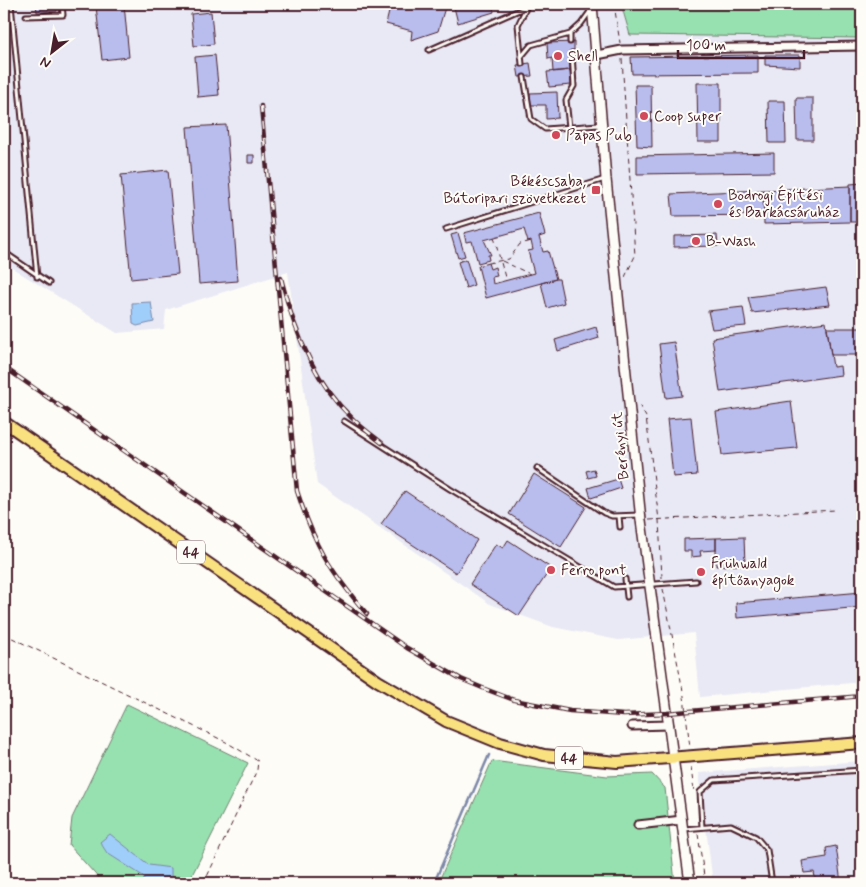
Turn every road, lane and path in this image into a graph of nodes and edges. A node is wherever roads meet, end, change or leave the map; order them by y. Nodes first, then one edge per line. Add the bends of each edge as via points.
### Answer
1 (11, 4) edge
2 (62, 4) edge
3 (614, 4) edge
4 (527, 5) edge
5 (592, 5) edge
6 (26, 16) dead end
7 (570, 34) junction
8 (570, 42) dead end
9 (862, 46) edge
10 (428, 50) dead end
11 (622, 50) junction
12 (572, 53) dead end
13 (597, 55) junction
14 (521, 57) junction
15 (522, 64) dead end
16 (524, 77) dead end
17 (602, 125) junction
18 (569, 127) junction
19 (606, 179) junction
20 (446, 229) dead end
21 (494, 237) dead end
22 (528, 242) dead end
23 (4, 252) edge
24 (501, 261) junction
25 (488, 263) dead end
26 (530, 274) dead end
27 (37, 277) junction
28 (625, 279) dead end
29 (506, 280) dead end
30 (49, 283) dead end
31 (636, 400) dead end
32 (344, 421) dead end
33 (4, 422) edge
34 (536, 468) dead end
35 (836, 510) dead end
36 (619, 516) junction
37 (641, 517) junction
38 (658, 520) junction
39 (620, 527) dead end
40 (625, 578) dead end
41 (696, 581) dead end
42 (662, 584) junction
43 (651, 586) junction
44 (626, 587) junction
45 (627, 597) dead end
46 (4, 634) edge
47 (669, 725) junction
48 (632, 726) dead end
49 (862, 743) edge
50 (690, 757) junction
51 (674, 758) junction
52 (862, 770) edge
53 (694, 800) dead end
54 (683, 824) junction
55 (638, 825) dead end
56 (702, 827) junction
57 (698, 828) junction
58 (204, 883) edge
59 (690, 883) edge
60 (705, 883) edge
61 (772, 883) edge

1 - 27 lane
2 - 6 lane via 63,15
3 - 11 path
4 - 10 lane
4 - 14 lane via 518,25
5 - 7 lane via 581,24
5 - 13 street, Berényi út
7 - 8 lane
7 - 14 lane via 532,45
9 - 11 street
11 - 13 street
11 - 28 path via 635,256
12 - 18 lane via 574,86 566,100
13 - 17 street, Berényi út
14 - 15 lane
16 - 18 lane via 531,119 545,129
17 - 18 lane
17 - 19 street, Berényi út
19 - 20 lane
19 - 37 street, Berényi út
21 - 24 path
22 - 24 path via 520,244 509,259
23 - 27 lane
24 - 25 path
24 - 26 path
24 - 29 path
27 - 30 lane
31 - 38 path via 646,415
32 - 44 lane via 614,587
33 - 51 main road, 44 via 378,681 446,721 500,743 544,755 617,762
34 - 36 lane via 604,512
35 - 38 path
36 - 37 lane
36 - 39 lane
37 - 38 path
37 - 43 street, Berényi út
38 - 42 path
40 - 44 lane
41 - 42 lane
42 - 43 lane
42 - 50 path via 684,696
43 - 44 lane
43 - 47 street, Berényi út
44 - 45 lane
46 - 58 path via 226,742 258,761 257,770
47 - 48 street
47 - 51 street, Berényi út
49 - 50 main road, 44
50 - 51 main road, 44
50 - 53 path
51 - 54 street, Berényi út
52 - 56 lane via 714,780 700,792
54 - 55 street
54 - 57 lane
54 - 59 street, Berényi út
56 - 57 lane
56 - 61 lane via 731,825 756,837 767,850
57 - 60 path

